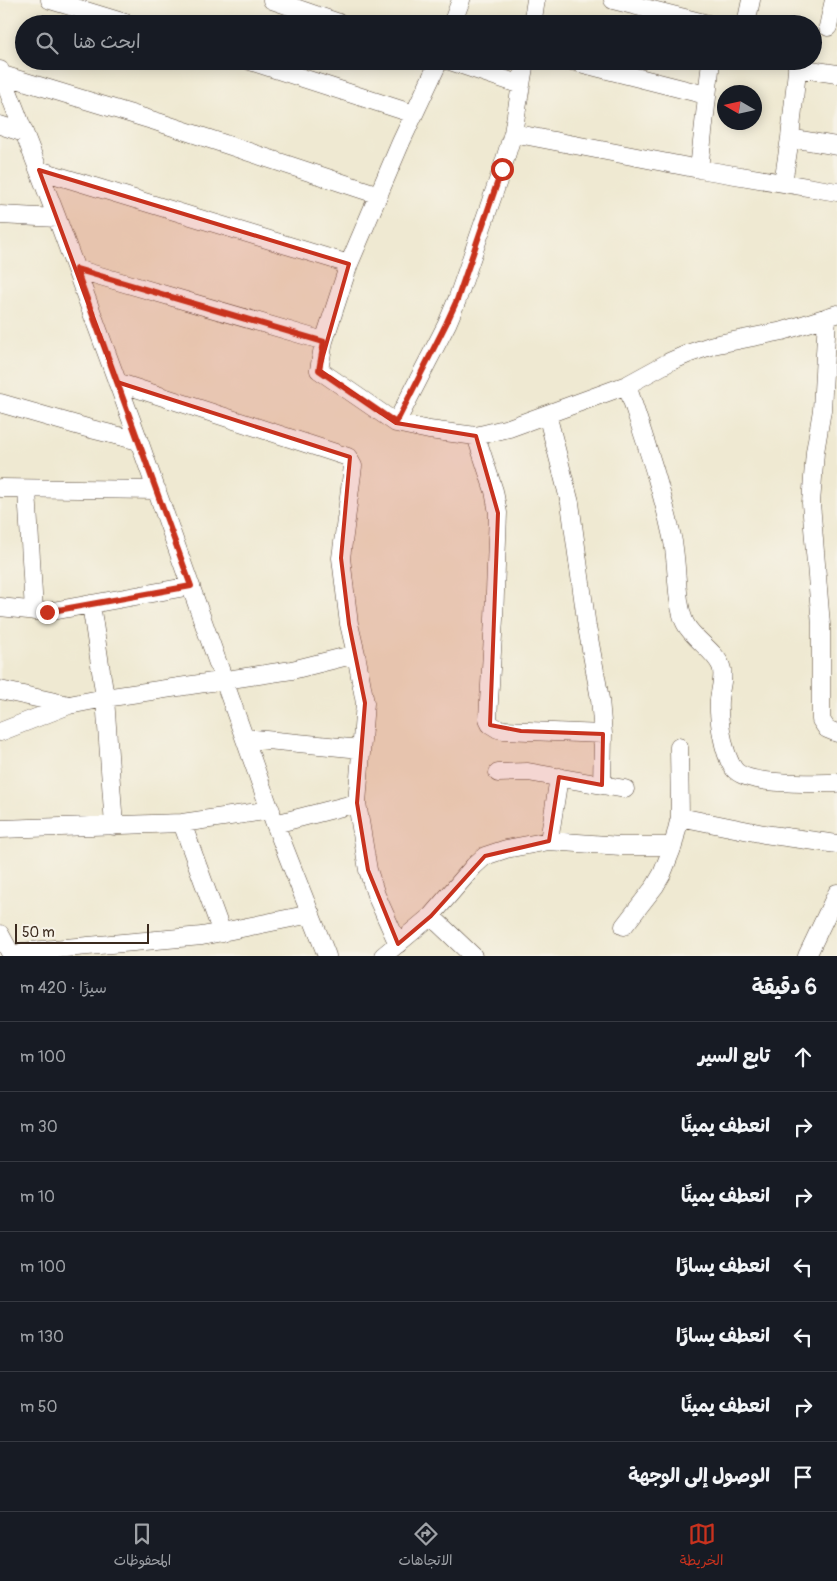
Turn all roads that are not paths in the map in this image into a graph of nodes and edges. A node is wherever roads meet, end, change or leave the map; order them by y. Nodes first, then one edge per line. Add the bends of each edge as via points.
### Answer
1 (50, 0) edge
2 (272, 0) edge
3 (461, 0) edge
4 (536, 0) edge
5 (613, 0) edge
6 (751, 0) edge
7 (834, 0) edge
8 (654, 6) edge
9 (99, 15) edge
10 (316, 15) edge
11 (455, 15) edge
12 (534, 15) edge
13 (681, 15) edge
14 (748, 15) edge
15 (826, 27) edge
16 (278, 70) edge
17 (435, 70) edge
18 (477, 70) edge
19 (524, 70) edge
20 (607, 70) edge
21 (710, 70) edge
22 (797, 70) edge
23 (819, 70) edge
24 (1, 72) edge
25 (837, 74) edge
26 (521, 85) junction
27 (706, 95) junction
28 (414, 114) junction
29 (0, 125) edge
30 (24, 132) junction
31 (513, 133) junction
32 (790, 138) junction
33 (837, 146) edge
34 (699, 169) junction
35 (39, 170) junction
36 (783, 183) junction
37 (837, 192) edge
38 (379, 195) junction
39 (0, 215) edge
40 (57, 218) junction
41 (349, 264) junction
42 (76, 269) junction
43 (832, 316) edge
44 (324, 342) junction
45 (117, 382) junction
46 (627, 385) junction
47 (0, 403) edge
48 (548, 414) junction
49 (396, 423) junction
50 (476, 436) junction
51 (139, 440) junction
52 (0, 488) edge
53 (27, 490) junction
54 (157, 490) junction
55 (191, 586) junction
56 (91, 604) junction
57 (0, 607) edge
58 (34, 611) junction
59 (356, 654) junction
60 (829, 676) edge
61 (225, 681) junction
62 (0, 690) edge
63 (105, 698) junction
64 (69, 705) junction
65 (0, 732) edge
66 (837, 733) edge
67 (603, 734) junction
68 (246, 738) junction
69 (679, 747) dead end
70 (361, 748) junction
71 (498, 773) dead end
72 (559, 777) junction
73 (837, 783) edge
74 (602, 785) junction
75 (624, 790) dead end
76 (357, 803) junction
77 (273, 817) junction
78 (680, 818) junction
79 (182, 824) junction
80 (114, 826) junction
81 (0, 829) edge
82 (837, 835) edge
83 (549, 841) junction
84 (837, 844) edge
85 (673, 846) junction
86 (837, 853) edge
87 (837, 893) edge
88 (311, 914) junction
89 (431, 916) junction
90 (624, 926) dead end
91 (222, 933) junction
92 (0, 934) edge
93 (398, 944) junction
94 (13, 956) edge
95 (327, 956) edge
96 (383, 956) edge
97 (473, 956) edge
98 (807, 956) edge

1 - 9 street
2 - 10 street
3 - 11 street
4 - 12 street
5 - 8 street
6 - 14 street
7 - 15 street
8 - 13 street
16 - 28 street
17 - 28 street
18 - 26 street
19 - 26 street
20 - 27 street
21 - 27 street
22 - 32 street
23 - 25 street
24 - 30 street
24 - 38 street
26 - 31 street
27 - 34 street
28 - 38 street
29 - 30 street
30 - 35 street
31 - 34 street
31 - 49 street via 457,300
32 - 33 street
32 - 36 street
34 - 36 street
35 - 40 street
35 - 41 street
36 - 37 street
38 - 41 street
39 - 40 street
40 - 42 street
41 - 44 street
42 - 44 street
42 - 45 street
43 - 46 street via 706,348 669,362
43 - 60 street via 811,503 821,625
44 - 49 street via 319,370
45 - 51 street
45 - 59 street via 350,459 352,466 341,558
46 - 48 street
46 - 73 street via 672,537 685,623 721,667 721,727 734,769 741,775 770,782
47 - 51 street
48 - 50 street
48 - 67 street via 570,503
49 - 50 street
50 - 67 street via 498,513 490,724 504,730
51 - 54 street
52 - 53 street
53 - 54 street
53 - 58 street
54 - 55 street
55 - 56 street
55 - 61 street
56 - 58 street via 47,612
56 - 63 street
57 - 58 street
59 - 61 street via 292,670
59 - 70 street via 366,703
60 - 66 street via 821,720 827,729
61 - 63 street
61 - 68 street
62 - 64 street
63 - 64 street
63 - 80 street
64 - 65 street
67 - 74 street
68 - 70 street
68 - 77 street
69 - 78 street
70 - 76 street
71 - 72 street via 528,772
72 - 74 street
72 - 83 street
74 - 75 street
76 - 77 street
76 - 93 street via 368,870
77 - 79 street
77 - 88 street
78 - 84 street
78 - 85 street
79 - 80 street
79 - 91 street
80 - 81 street
82 - 84 street
83 - 85 street
83 - 89 street via 485,856
84 - 86 street
85 - 90 street via 655,886
87 - 98 street
88 - 91 street
88 - 95 street
89 - 93 street
89 - 97 street
91 - 94 street via 31,950
92 - 94 street
93 - 96 street

